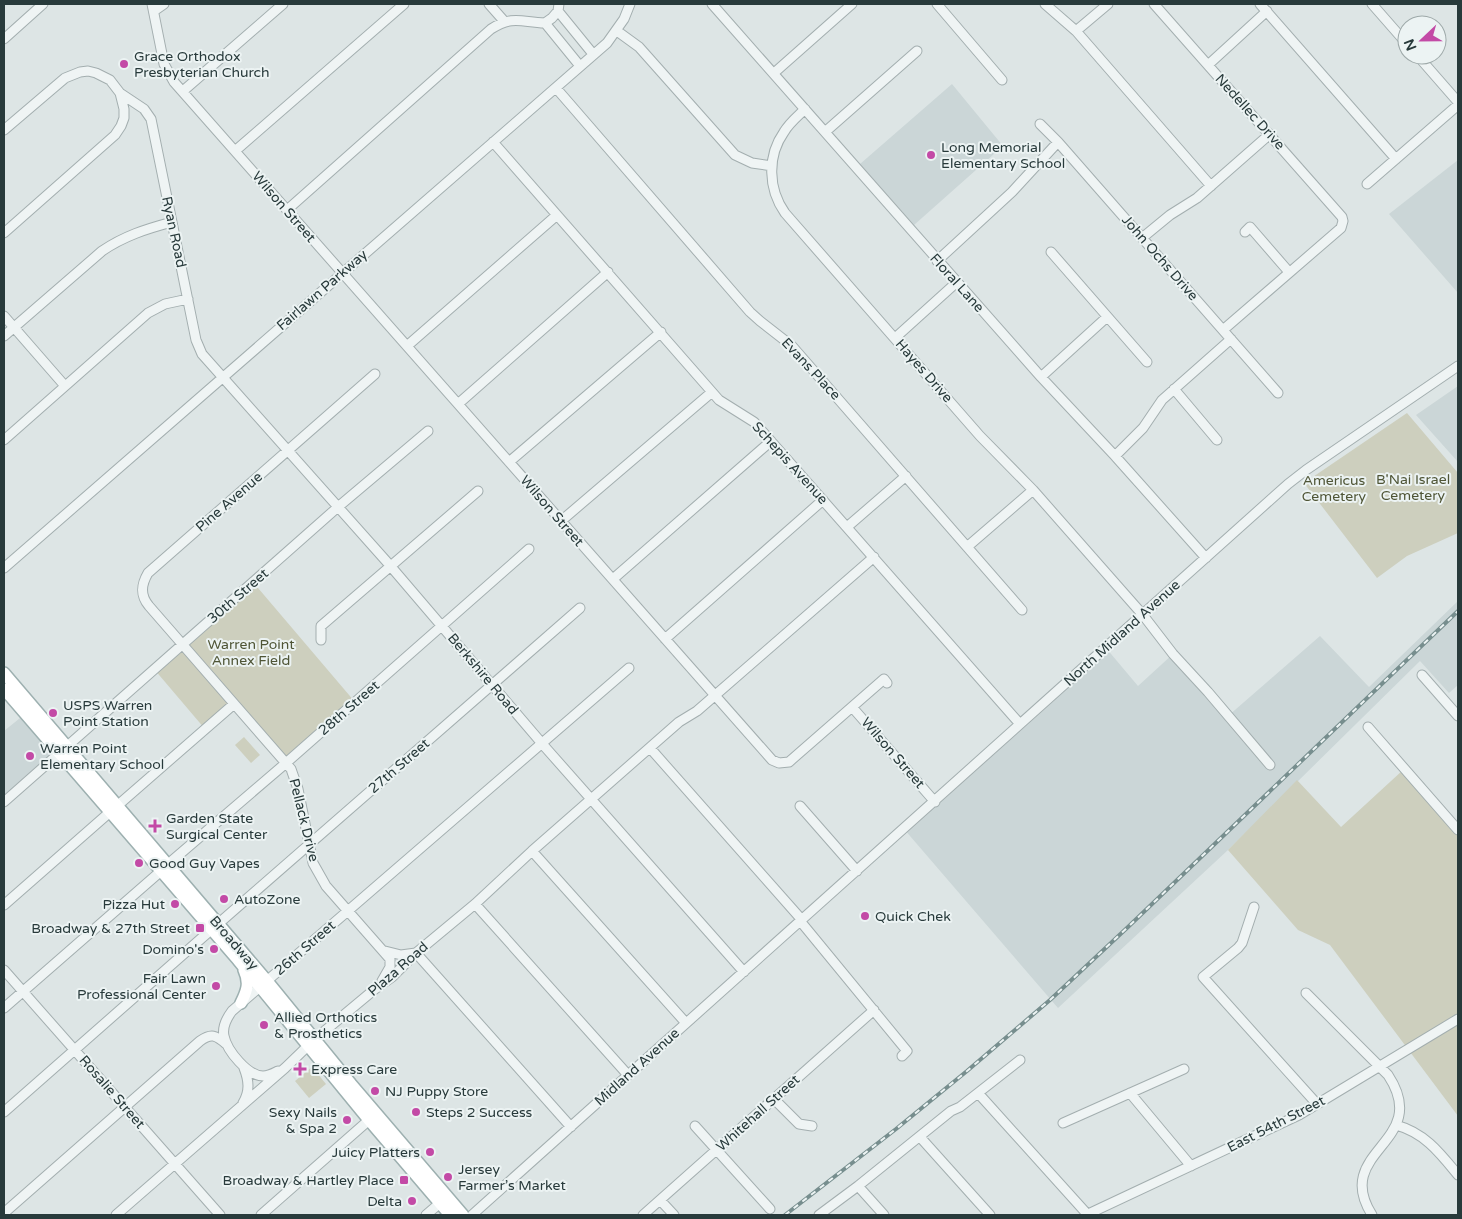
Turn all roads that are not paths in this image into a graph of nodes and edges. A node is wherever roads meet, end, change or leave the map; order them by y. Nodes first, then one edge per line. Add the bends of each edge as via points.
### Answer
1 (43, 4) edge
2 (164, 4) edge
3 (283, 4) edge
4 (404, 4) edge
5 (489, 4) edge
6 (630, 4) edge
7 (712, 4) edge
8 (852, 4) edge
9 (937, 4) edge
10 (1045, 4) edge
11 (1108, 4) edge
12 (1154, 4) edge
13 (1372, 4) edge
14 (153, 7) edge
15 (558, 7) edge
16 (1264, 7) edge
17 (504, 22) junction
18 (544, 23) junction
19 (616, 31) junction
20 (1076, 32) junction
21 (1397, 33) edge
22 (4, 39) edge
23 (916, 51) dead end
24 (593, 54) junction
25 (1208, 65) junction
26 (1425, 65) edge
27 (580, 66) junction
28 (774, 73) junction
29 (1002, 80) dead end
30 (556, 88) junction
31 (183, 91) junction
32 (120, 93) junction
33 (1458, 104) edge
34 (805, 109) junction
35 (1040, 124) dead end
36 (4, 130) edge
37 (825, 132) junction
38 (1270, 134) junction
39 (492, 142) junction
40 (1058, 142) junction
41 (235, 151) junction
42 (1396, 159) junction
43 (772, 166) junction
44 (1367, 184) dead end
45 (1211, 186) junction
46 (286, 210) junction
47 (557, 215) junction
48 (172, 222) junction
49 (1245, 232) dead end
50 (4, 233) edge
51 (1142, 238) junction
52 (1051, 252) dead end
53 (937, 261) junction
54 (342, 272) junction
55 (608, 272) junction
56 (1289, 272) junction
57 (957, 282) junction
58 (188, 299) junction
59 (4, 316) edge
60 (1107, 316) junction
61 (14, 327) junction
62 (1223, 330) junction
63 (661, 332) junction
64 (4, 336) edge
65 (895, 338) junction
66 (1231, 339) junction
67 (407, 346) junction
68 (1147, 362) dead end
69 (1458, 366) edge
70 (375, 374) dead end
71 (221, 377) junction
72 (1041, 377) junction
73 (65, 386) junction
74 (1174, 389) junction
75 (712, 392) junction
76 (1278, 393) dead end
77 (458, 404) junction
78 (428, 431) dead end
79 (4, 440) edge
80 (1217, 440) dead end
81 (771, 441) junction
82 (288, 451) junction
83 (1115, 456) junction
84 (509, 462) junction
85 (906, 476) junction
86 (1033, 490) junction
87 (478, 491) dead end
88 (823, 500) junction
89 (338, 508) junction
90 (561, 521) junction
91 (847, 527) junction
92 (967, 547) junction
93 (529, 549) dead end
94 (874, 557) junction
95 (1206, 558) junction
96 (391, 566) junction
97 (4, 568) edge
98 (613, 579) junction
99 (580, 608) dead end
100 (1022, 610) dead end
101 (1143, 615) junction
102 (441, 626) junction
103 (665, 639) junction
104 (321, 640) dead end
105 (183, 644) junction
106 (629, 668) dead end
107 (4, 673) edge
108 (1422, 675) dead end
109 (887, 683) dead end
110 (492, 686) junction
111 (4, 689) edge
112 (715, 696) junction
113 (234, 704) junction
114 (852, 707) junction
115 (1458, 716) edge
116 (1020, 724) junction
117 (1368, 727) dead end
118 (541, 743) junction
119 (650, 748) junction
120 (63, 750) junction
121 (286, 763) junction
122 (1270, 765) dead end
123 (592, 799) junction
124 (4, 802) edge
125 (934, 802) junction
126 (800, 806) dead end
127 (114, 809) junction
128 (1458, 830) edge
129 (309, 845) junction
130 (532, 851) junction
131 (164, 868) junction
132 (857, 871) junction
133 (475, 904) junction
134 (4, 905) edge
135 (1254, 907) dead end
136 (348, 912) junction
137 (802, 921) junction
138 (215, 927) junction
139 (385, 952) junction
140 (416, 953) junction
141 (238, 960) junction
142 (4, 970) edge
143 (744, 972) junction
144 (264, 984) junction
145 (375, 989) junction
146 (23, 991) junction
147 (1306, 993) dead end
148 (241, 1003) junction
149 (4, 1008) edge
150 (874, 1010) junction
151 (1458, 1019) edge
152 (686, 1024) junction
153 (312, 1042) junction
154 (228, 1046) junction
155 (75, 1050) junction
156 (902, 1056) dead end
157 (1020, 1060) dead end
158 (1380, 1066) junction
159 (244, 1068) junction
160 (285, 1068) junction
161 (1184, 1069) dead end
162 (628, 1075) junction
163 (978, 1093) junction
164 (1130, 1093) junction
165 (774, 1098) junction
166 (1317, 1104) junction
167 (125, 1107) junction
168 (241, 1107) junction
169 (4, 1112) edge
170 (369, 1120) junction
171 (1063, 1123) dead end
172 (1396, 1125) junction
173 (695, 1126) dead end
174 (812, 1126) dead end
175 (571, 1127) junction
176 (920, 1137) junction
177 (717, 1150) junction
178 (175, 1164) junction
179 (1191, 1166) junction
180 (1458, 1175) edge
181 (858, 1186) junction
182 (660, 1200) junction
183 (440, 1203) junction
184 (770, 1209) dead end
185 (4, 1213) edge
186 (116, 1215) edge
187 (220, 1215) edge
188 (261, 1215) edge
189 (426, 1215) edge
190 (450, 1215) edge
191 (463, 1215) edge
192 (472, 1215) edge
193 (643, 1215) edge
194 (674, 1215) edge
195 (818, 1215) edge
196 (884, 1215) edge
197 (990, 1215) edge
198 (1087, 1215) edge
199 (1372, 1215) edge

1 - 22 street
2 - 14 street
3 - 31 street
4 - 41 street
5 - 17 street
6 - 19 street, Fairlawn Parkway
7 - 28 street, Floral Lane
8 - 28 street
9 - 29 street
10 - 20 street
11 - 20 street
12 - 25 street, Nedellec Drive
13 - 21 street
14 - 31 street, Wilson Street via 164,64
15 - 18 street via 552,18
15 - 24 street
16 - 25 street
16 - 42 street
17 - 18 street via 514,19
17 - 46 street via 491,29
18 - 27 street
19 - 24 street, Fairlawn Parkway
19 - 43 street via 640,47 735,155 752,163
20 - 45 street
23 - 37 street
24 - 27 street, Fairlawn Parkway
25 - 38 street, Nedellec Drive
26 - 33 street
27 - 30 street, Fairlawn Parkway
28 - 34 street, Floral Lane
30 - 39 street, Fairlawn Parkway
30 - 85 street, Evans Place via 750,312 792,346
31 - 41 street, Wilson Street
32 - 36 street, Ryan Road via 103,76 88,72 72,74
32 - 48 street, Ryan Road via 144,109 151,119
32 - 50 street via 124,109 117,133
33 - 42 street
34 - 37 street, Floral Lane
34 - 43 street, Hayes Drive via 784,132
35 - 40 street, John Ochs Drive
37 - 53 street, Floral Lane
38 - 45 street
38 - 56 street, Nedellec Drive via 1343,221 1341,228
39 - 47 street, Schepis Avenue
39 - 54 street, Fairlawn Parkway
40 - 51 street, John Ochs Drive
40 - 53 street via 1012,192
41 - 46 street, Wilson Street
42 - 44 street
43 - 65 street, Hayes Drive via 774,189 783,210
45 - 51 street
46 - 54 street, Wilson Street
47 - 55 street, Schepis Avenue
47 - 67 street
48 - 58 street, Ryan Road
48 - 61 street via 141,230 115,242
49 - 56 street via 1250,227
51 - 62 street, John Ochs Drive
52 - 60 street
53 - 57 street, Floral Lane
54 - 67 street, Wilson Street
54 - 71 street, Fairlawn Parkway
55 - 63 street, Schepis Avenue
55 - 77 street
56 - 62 street
57 - 65 street
57 - 72 street, Floral Lane
58 - 71 street, Ryan Road via 198,347
58 - 73 street via 165,304 148,313
59 - 61 street
60 - 68 street
60 - 72 street
61 - 64 street
61 - 73 street
62 - 66 street, John Ochs Drive
63 - 75 street, Schepis Avenue
63 - 84 street
65 - 86 street, Hayes Drive via 980,436
66 - 74 street
66 - 76 street, John Ochs Drive
67 - 77 street, Wilson Street
69 - 95 street, North Midland Avenue via 1306,470
70 - 82 street, Pine Avenue
71 - 82 street, Berkshire Road
71 - 97 street, Fairlawn Parkway
72 - 83 street, Floral Lane
73 - 79 street
74 - 80 street
74 - 83 street via 1143,428
75 - 81 street, Schepis Avenue via 728,407 754,422
75 - 90 street
77 - 84 street, Wilson Street
78 - 89 street, 30th Street
81 - 88 street, Schepis Avenue
81 - 98 street
82 - 89 street, Berkshire Road
82 - 105 street, Pine Avenue via 148,573 144,580 142,588 146,602
83 - 95 street, Floral Lane
84 - 90 street, Wilson Street
85 - 91 street
85 - 92 street, Evans Place
86 - 92 street
86 - 101 street, Hayes Drive
87 - 96 street
88 - 91 street, Schepis Avenue
88 - 103 street
89 - 96 street, Berkshire Road
89 - 105 street, 30th Street
90 - 98 street, Wilson Street
91 - 94 street, Schepis Avenue
92 - 100 street, Evans Place
93 - 102 street, 28th Street
94 - 112 street, Plaza Road
94 - 116 street, Schepis Avenue
95 - 101 street, North Midland Avenue
96 - 102 street, Berkshire Road
96 - 104 street via 322,626
98 - 103 street, Wilson Street
99 - 110 street, 27th Street
101 - 116 street, North Midland Avenue
101 - 122 street, Hayes Drive
102 - 110 street, Berkshire Road
102 - 121 street, 28th Street
103 - 112 street, Wilson Street
105 - 113 street, Pellack Drive
105 - 120 street, 30th Street
106 - 118 street, 26th Street
107 - 120 main road, Broadway
108 - 115 street
109 - 114 street via 884,679
110 - 118 street, Berkshire Road
110 - 129 street, 27th Street
111 - 120 main road, Broadway
112 - 114 street, Wilson Street via 772,760 779,763 788,762
112 - 119 street, Plaza Road
113 - 121 street, Pellack Drive
113 - 127 street
114 - 125 street, Wilson Street
116 - 125 street, North Midland Avenue
117 - 128 street
118 - 123 street, Berkshire Road
118 - 136 street, 26th Street
119 - 123 street, Plaza Road
119 - 137 street
120 - 124 street, 30th Street
120 - 127 main road, Broadway
121 - 129 street, Pellack Drive via 298,789
121 - 131 street, 28th Street
123 - 130 street, Plaza Road
123 - 143 street, Berkshire Road
125 - 132 street, North Midland Avenue
126 - 132 street
127 - 131 main road, Broadway
127 - 134 street
129 - 136 street, Pellack Drive via 313,863 326,886
129 - 138 street, 27th Street
130 - 133 street, Plaza Road
130 - 152 street
131 - 138 main road, Broadway
131 - 146 street, 28th Street
132 - 137 street, North Midland Avenue
133 - 140 street, Plaza Road
133 - 162 street
135 - 166 street via 1242,943 1203,977
136 - 139 street, Pellack Drive
136 - 144 street, 26th Street
137 - 143 street, Midland Avenue
137 - 150 street
138 - 141 main road, Broadway
138 - 144 main road, Broadway
138 - 155 street, 27th Street
139 - 140 street
139 - 145 street via 390,958 390,967
140 - 145 street, Plaza Road
140 - 175 street
141 - 144 main road, Broadway
141 - 148 main road via 248,984
142 - 146 street, Rosalie Street
143 - 152 street, Midland Avenue
144 - 148 street, 26th Street
144 - 153 main road, Broadway
145 - 153 street, Plaza Road
146 - 149 street, 28th Street
146 - 155 street, Rosalie Street
147 - 158 street
148 - 154 street, 26th Street via 226,1020 224,1037
150 - 156 street via 907,1051
150 - 165 street, Whitehall Street
151 - 158 street, East 54th Street
152 - 162 street, Midland Avenue
153 - 160 street, Plaza Road
153 - 170 main road, Broadway
153 - 191 main road, Broadway
154 - 159 street
154 - 167 street via 214,1036 207,1036
155 - 167 street, Rosalie Street
155 - 169 street, 27th Street
157 - 163 street
158 - 166 street, East 54th Street
158 - 172 street via 1396,1091 1399,1110
159 - 160 street via 263,1076
159 - 168 street via 248,1088
160 - 168 street, Plaza Road
161 - 164 street
162 - 175 street, Midland Avenue
163 - 176 street
163 - 198 street
164 - 171 street
164 - 179 street
165 - 174 street via 799,1124
165 - 177 street, Whitehall Street
166 - 179 street, East 54th Street
167 - 178 street, Rosalie Street
167 - 185 street
168 - 178 street, Plaza Road
170 - 183 main road, Broadway
170 - 188 street
172 - 180 street via 1424,1137
172 - 199 street via 1368,1163 1361,1179 1362,1196
173 - 177 street
175 - 192 street, Midland Avenue
176 - 181 street
176 - 197 street
177 - 182 street, Whitehall Street
177 - 184 street
178 - 186 street, Plaza Road
178 - 187 street, Rosalie Street
179 - 198 street, East 54th Street
181 - 195 street
181 - 196 street
182 - 193 street, Whitehall Street
182 - 194 street
183 - 189 street
183 - 190 main road, Broadway

